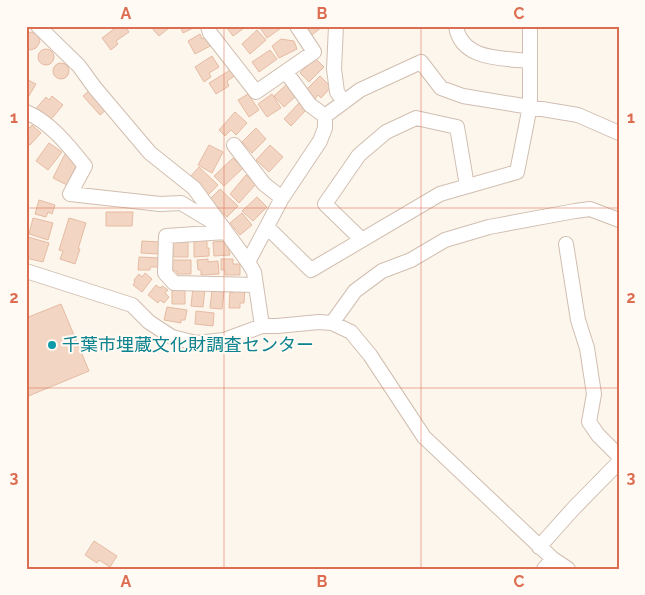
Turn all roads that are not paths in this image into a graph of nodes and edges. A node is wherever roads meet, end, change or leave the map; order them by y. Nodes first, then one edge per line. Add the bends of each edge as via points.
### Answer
1 (38, 26) edge
2 (208, 26) edge
3 (297, 26) edge
4 (336, 26) edge
5 (456, 26) edge
6 (530, 26) edge
7 (530, 61) junction
8 (286, 72) junction
9 (344, 102) junction
10 (530, 106) junction
11 (26, 112) edge
12 (325, 116) junction
13 (619, 133) edge
14 (234, 145) dead end
15 (467, 186) junction
16 (282, 198) junction
17 (619, 220) edge
18 (267, 227) junction
19 (226, 232) junction
20 (362, 240) junction
21 (566, 244) dead end
22 (248, 262) junction
23 (26, 271) edge
24 (255, 285) junction
25 (332, 323) junction
26 (262, 326) junction
27 (619, 456) edge
28 (619, 462) edge
29 (539, 547) junction
30 (548, 564) edge
31 (568, 569) edge

1 - 19 street via 79,66 150,154 194,188
2 - 8 street via 256,92
3 - 8 street via 314,52
4 - 9 street via 334,69 337,92
5 - 7 street via 468,48 484,56
6 - 7 street
7 - 10 street
8 - 12 street via 310,105
9 - 10 street via 360,90 421,62 441,88 463,96
9 - 12 street
10 - 13 street via 578,115
10 - 15 street via 517,172
11 - 19 street via 36,116 70,147 85,166 70,194 160,204 181,203
12 - 16 street via 320,141
14 - 16 street via 264,184
15 - 20 street via 440,194
15 - 20 street via 457,127 416,118 386,132 359,156 325,204
16 - 18 street
17 - 25 street via 590,209 488,227 445,240 411,260 382,271 355,291
18 - 20 street via 311,270
18 - 22 street
19 - 22 street
19 - 24 street via 166,236 165,273 174,283
21 - 27 street via 594,394 589,422
22 - 24 street via 254,272
23 - 26 street via 132,305 172,338 196,343 224,340
24 - 26 street
25 - 26 street
25 - 29 street via 351,332 370,355 424,437
28 - 29 street
29 - 30 street
30 - 31 street

